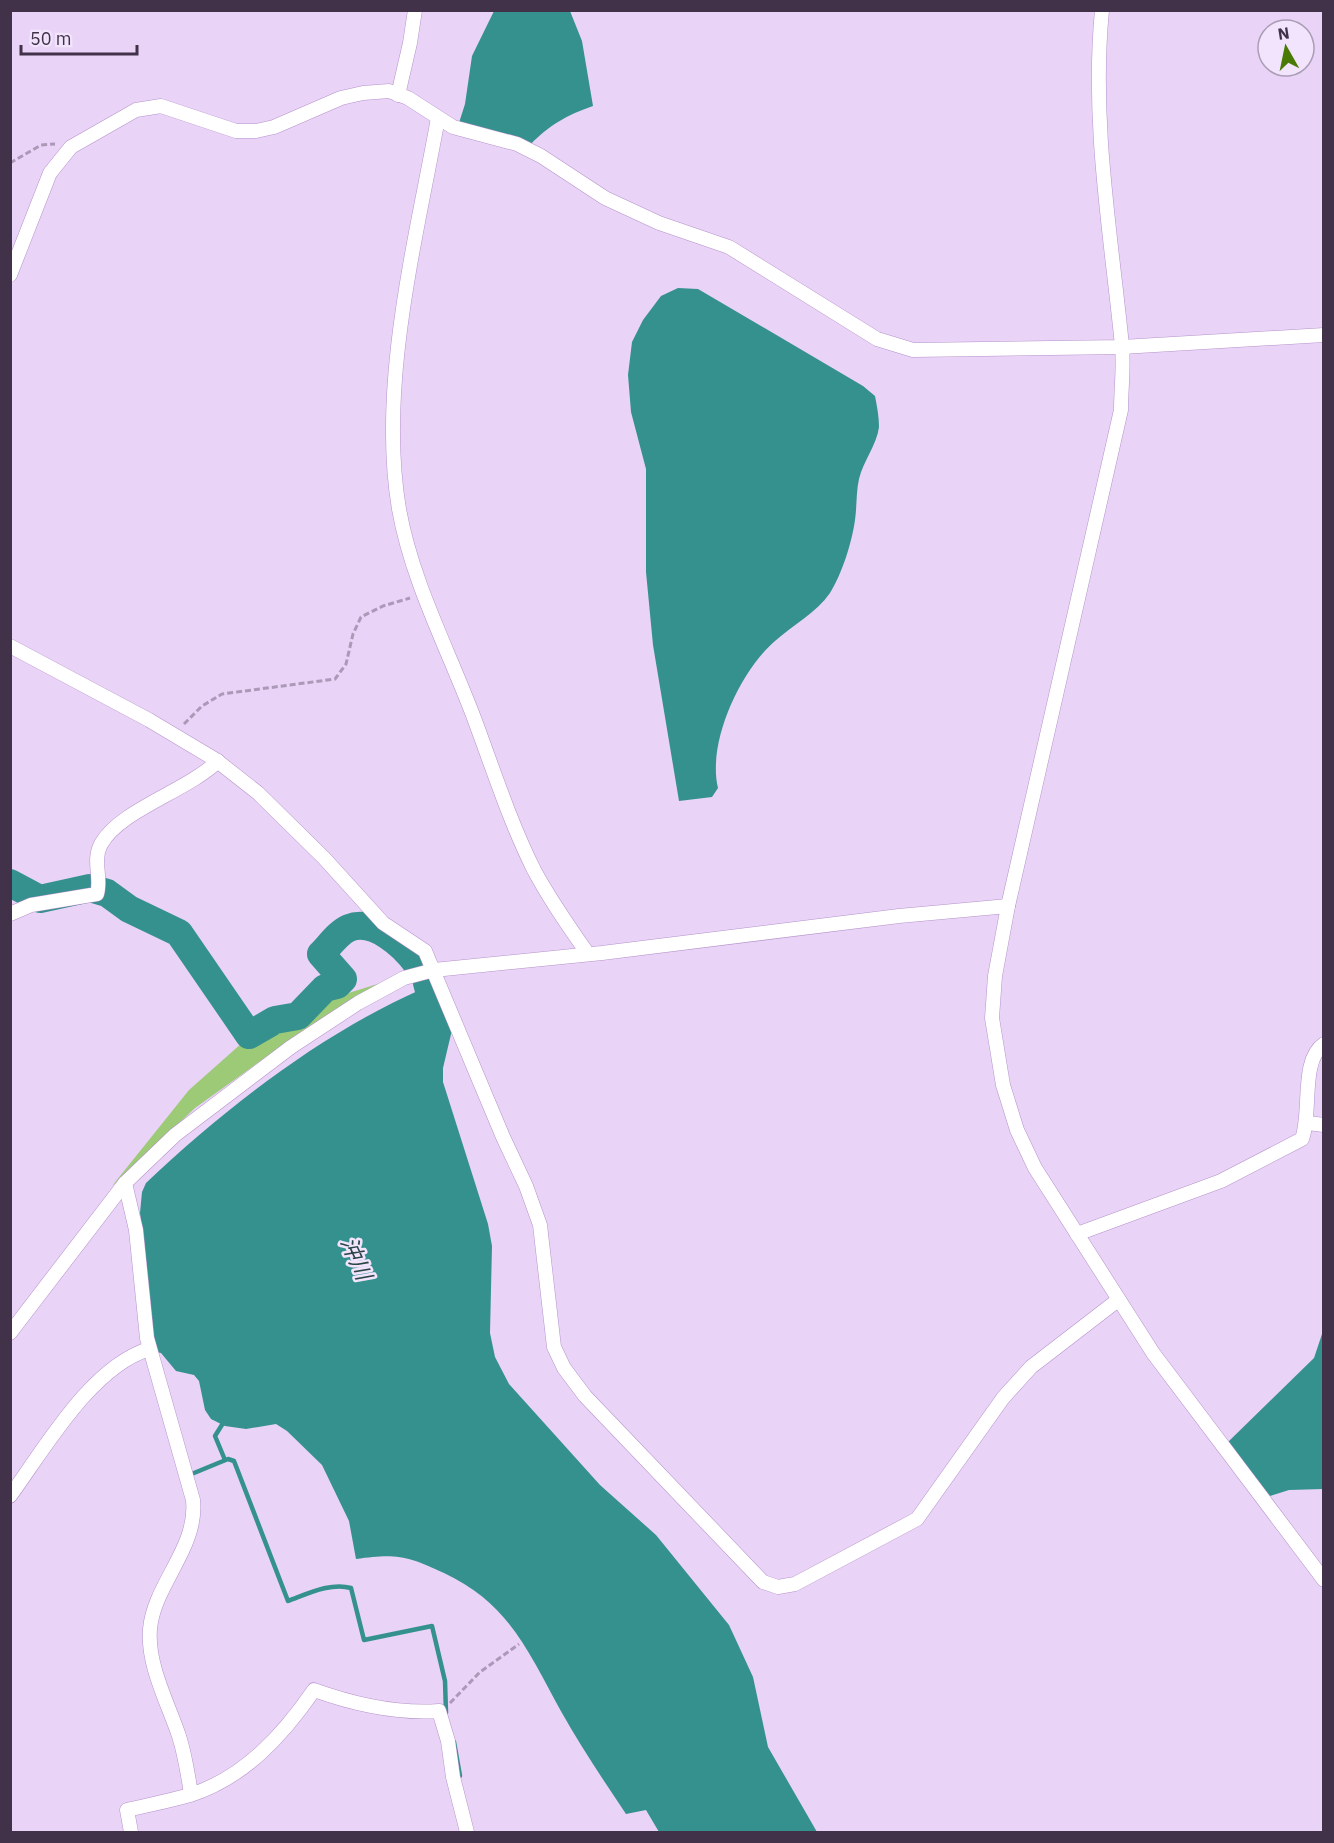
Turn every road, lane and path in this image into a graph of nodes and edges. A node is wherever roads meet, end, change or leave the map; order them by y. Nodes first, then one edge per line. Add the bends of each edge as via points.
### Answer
1 (415, 10) edge
2 (1102, 10) edge
3 (398, 95) junction
4 (438, 118) junction
5 (71, 147) junction
6 (10, 163) edge
7 (10, 275) edge
8 (1323, 335) edge
9 (1122, 347) junction
10 (424, 594) junction
11 (10, 646) edge
12 (174, 734) junction
13 (218, 761) junction
14 (1008, 906) junction
15 (10, 914) edge
16 (588, 954) junction
17 (434, 970) junction
18 (1323, 1044) edge
19 (1308, 1123) junction
20 (1323, 1125) edge
21 (125, 1183) junction
22 (1077, 1234) junction
23 (1118, 1300) junction
24 (10, 1333) edge
25 (149, 1348) junction
26 (10, 1496) edge
27 (1323, 1580) edge
28 (519, 1644) dead end
29 (446, 1706) dead end
30 (191, 1794) junction
31 (131, 1833) edge
32 (468, 1833) edge

1 - 3 street
2 - 9 street via 1098,99 1104,199
3 - 4 street
3 - 5 street via 363,93 341,98 256,131 236,131 161,106 144,108
4 - 9 street via 453,127 517,144 606,198 659,223 729,247 877,339 913,350
4 - 10 street via 409,269 396,368 399,508
5 - 6 path via 41,145
5 - 7 street via 50,173
8 - 9 street
9 - 14 street via 1121,410
10 - 12 path via 361,617 346,664 335,679 222,694 202,706
10 - 16 street via 534,869
11 - 12 street
12 - 13 street
13 - 15 street via 204,775 114,826 100,846 96,863 98,890 31,905
13 - 17 street via 299,833 383,923 425,951
14 - 16 street
14 - 22 street via 992,1018 1003,1085 1017,1130 1035,1168
16 - 17 street
17 - 21 street via 404,978 291,1047 175,1135
17 - 23 street via 540,1225 548,1275 549,1326 564,1368 585,1396 763,1582 778,1587 795,1584 917,1519 1003,1398 1024,1375
18 - 19 street via 1315,1050 1310,1064
19 - 20 street
19 - 22 street via 1302,1139 1221,1181
21 - 24 street
21 - 25 street via 136,1230
22 - 23 street
23 - 27 street via 1153,1353
25 - 26 street via 127,1360 84,1395
25 - 30 street via 184,1463 194,1511 182,1552 153,1613 149,1639 180,1738
28 - 29 path via 480,1672
30 - 31 street via 127,1810
30 - 32 street via 245,1767 295,1718 314,1690 347,1702 418,1712 439,1711

